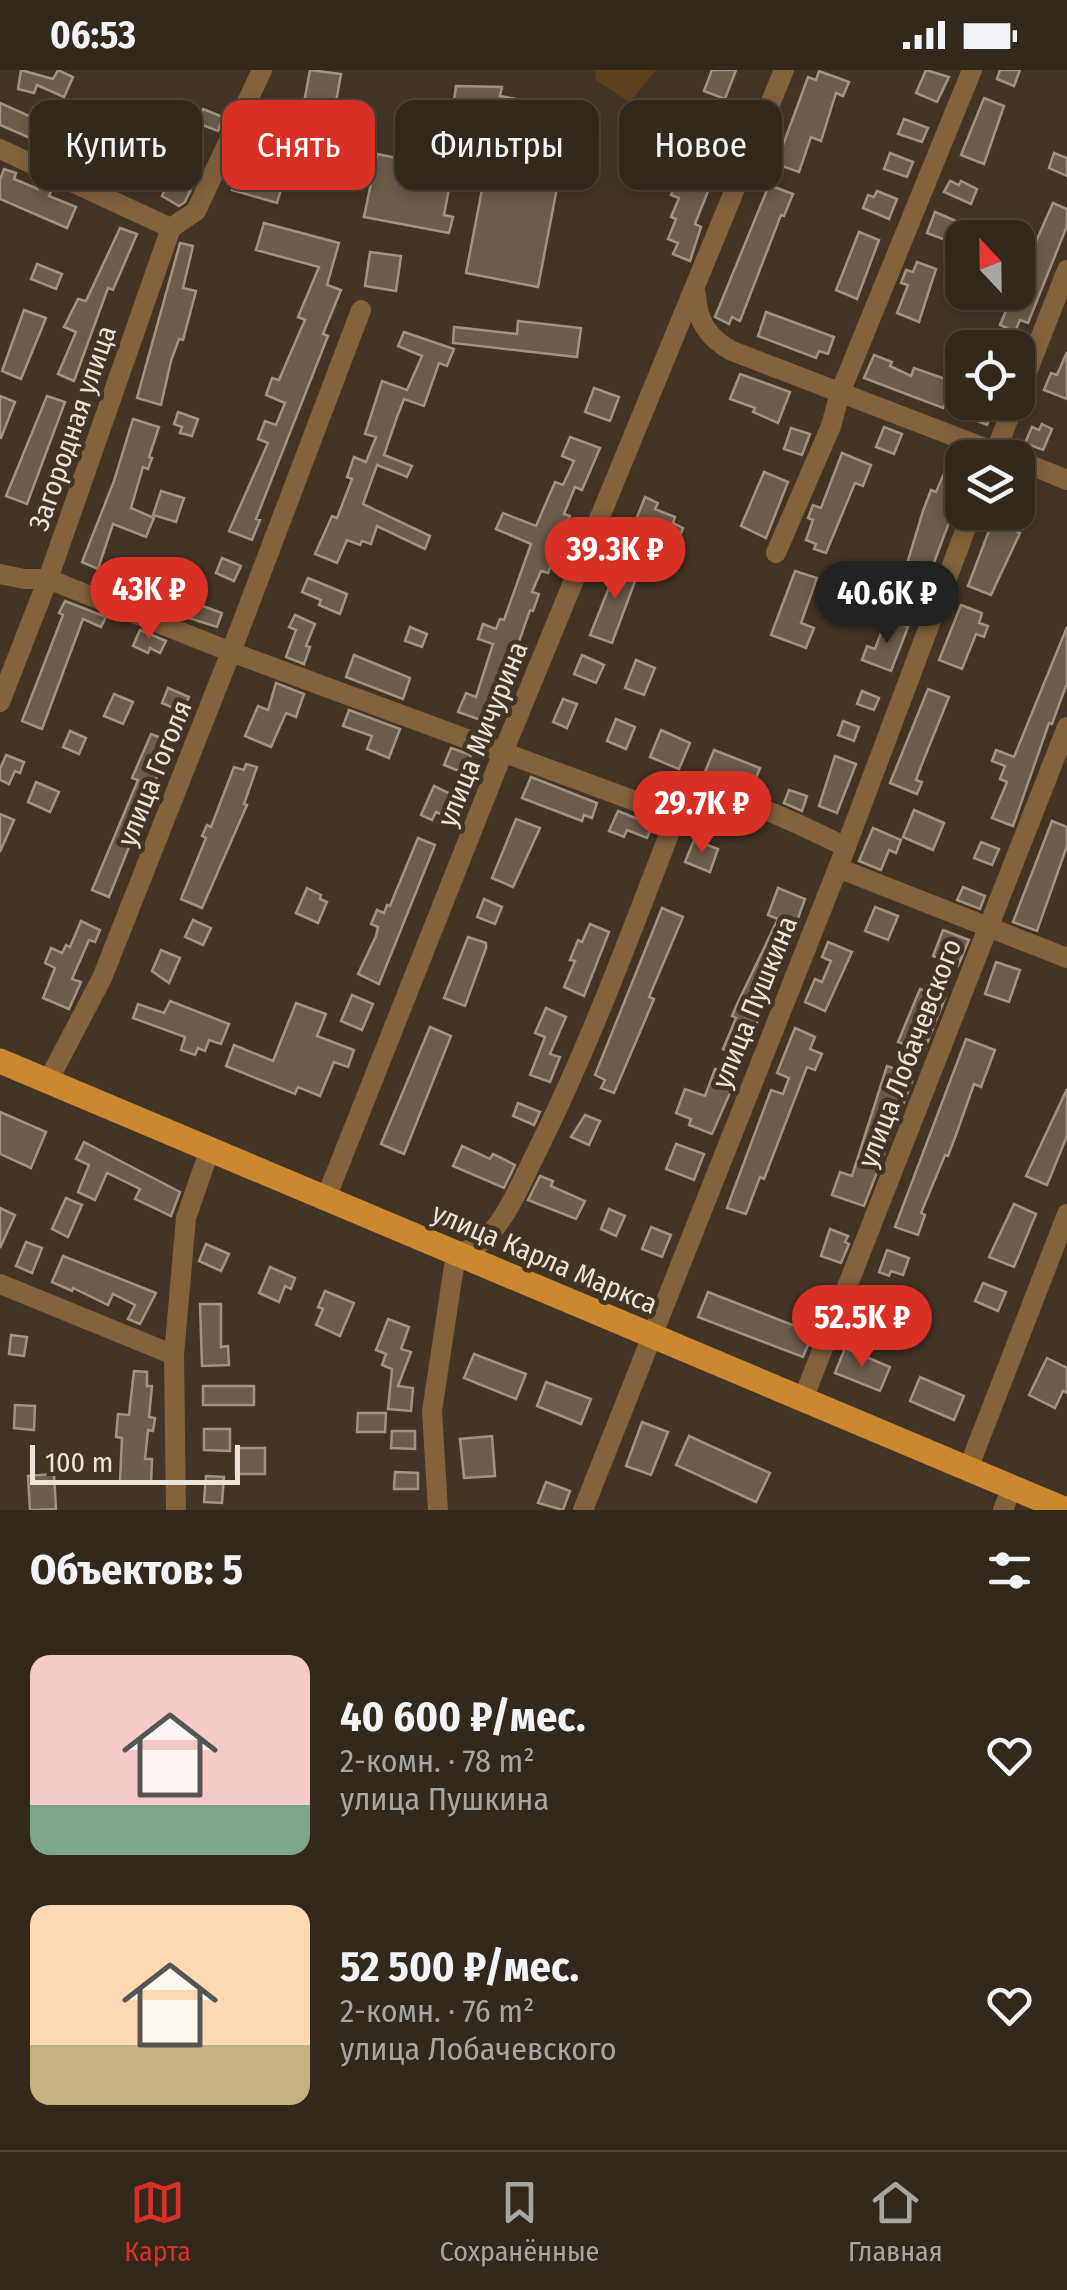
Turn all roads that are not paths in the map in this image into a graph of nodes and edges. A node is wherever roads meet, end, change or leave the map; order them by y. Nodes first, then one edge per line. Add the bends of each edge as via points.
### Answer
1 (262, 70) edge
2 (784, 70) edge
3 (972, 70) edge
4 (0, 149) edge
5 (171, 228) junction
6 (1067, 270) edge
7 (696, 287) junction
8 (361, 310) dead end
9 (1035, 352) edge
10 (840, 393) junction
11 (960, 440) edge
12 (1035, 468) edge
13 (1067, 480) edge
14 (965, 530) edge
15 (776, 553) dead end
16 (0, 574) edge
17 (48, 579) junction
18 (232, 652) junction
19 (0, 702) edge
20 (1067, 727) edge
21 (504, 750) junction
22 (676, 816) junction
23 (846, 847) junction
24 (838, 868) junction
25 (988, 925) junction
26 (1067, 958) edge
27 (0, 1060) edge
28 (48, 1081) junction
29 (210, 1149) junction
30 (326, 1198) junction
31 (1067, 1214) edge
32 (456, 1253) junction
33 (0, 1284) edge
34 (650, 1335) junction
35 (174, 1355) junction
36 (803, 1399) junction
37 (968, 1469) junction
38 (1008, 1499) edge
39 (176, 1510) edge
40 (438, 1510) edge
41 (583, 1510) edge
42 (1066, 1510) edge

1 - 5 street, Загородная улица via 196,211
2 - 7 street, улица Мичурина
3 - 10 street
4 - 5 street
5 - 17 street, Загородная улица
6 - 9 street
7 - 10 street via 700,321 719,344
7 - 21 street, улица Мичурина
8 - 18 street, улица Гоголя
10 - 11 street
10 - 15 street
12 - 13 street
14 - 23 street, улица Пушкина
16 - 17 street
17 - 18 street
17 - 19 street, Загородная улица
18 - 21 street
18 - 28 street, улица Гоголя via 102,978
20 - 25 street, улица Лобачевского
21 - 22 street
21 - 30 street, улица Мичурина
22 - 23 street via 720,800 738,802
22 - 32 street via 602,1008 530,1166 494,1226 476,1247
23 - 24 street, улица Пушкина
24 - 25 street
24 - 34 street, улица Пушкина
25 - 26 street
25 - 36 street, улица Лобачевского
27 - 28 main road, улица Карла Маркса
28 - 29 main road, улица Карла Маркса
29 - 30 main road, улица Карла Маркса
29 - 35 street via 186,1218
30 - 32 main road, улица Карла Маркса
31 - 37 street
32 - 34 main road, улица Карла Маркса
32 - 40 street via 432,1410
33 - 35 street
34 - 36 main road, улица Карла Маркса
34 - 41 street, улица Пушкина
35 - 39 street
36 - 37 main road, улица Карла Маркса
37 - 38 main road, улица Карла Маркса
38 - 42 main road, улица Карла Маркса

